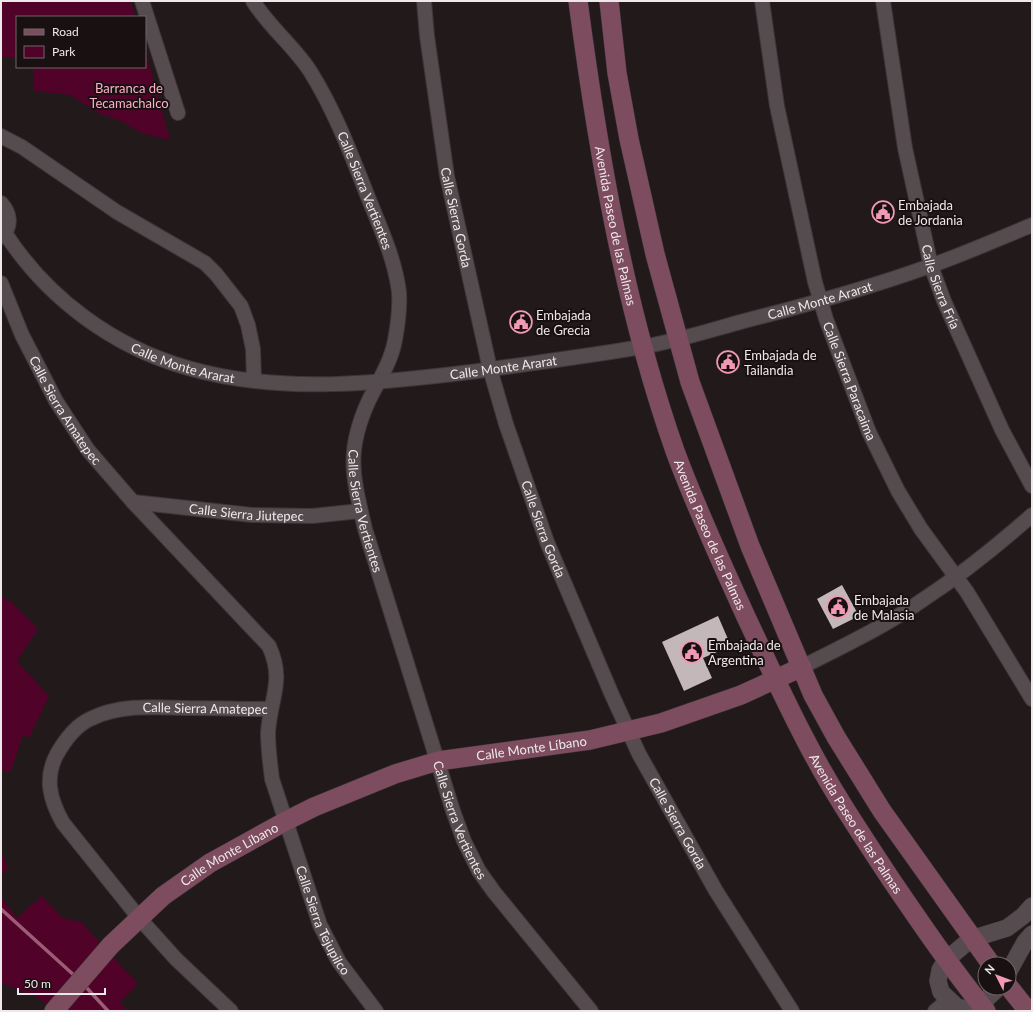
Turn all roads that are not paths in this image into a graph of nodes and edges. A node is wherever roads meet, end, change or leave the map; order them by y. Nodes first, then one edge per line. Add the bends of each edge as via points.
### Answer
1 (142, 1) edge
2 (253, 1) edge
3 (424, 1) edge
4 (578, 1) edge
5 (609, 1) edge
6 (762, 1) edge
7 (883, 1) edge
8 (178, 112) dead end
9 (1, 136) edge
10 (1, 203) edge
11 (1032, 225) edge
12 (3, 235) edge
13 (931, 266) junction
14 (1, 282) edge
15 (820, 302) junction
16 (678, 339) junction
17 (644, 346) junction
18 (490, 369) junction
19 (254, 380) junction
20 (380, 382) junction
21 (1032, 486) edge
22 (133, 502) junction
23 (360, 511) junction
24 (1032, 515) edge
25 (956, 576) junction
26 (802, 667) junction
27 (776, 680) junction
28 (1032, 699) edge
29 (271, 709) junction
30 (628, 731) junction
31 (438, 761) junction
32 (286, 821) junction
33 (1032, 906) edge
34 (140, 919) junction
35 (1032, 934) edge
36 (971, 939) junction
37 (985, 956) edge
38 (1017, 956) edge
39 (946, 960) junction
40 (992, 996) edge
41 (1016, 996) edge
42 (941, 1006) edge
43 (984, 1008) edge
44 (54, 1011) edge
45 (231, 1011) edge
46 (376, 1011) edge
47 (591, 1011) edge
48 (792, 1011) edge
49 (1028, 1011) edge

1 - 8 street
2 - 20 street, Calle Sierra Vertientes via 309,70 323,93 340,126 385,238 399,292 398,318 390,358
3 - 18 street, Calle Sierra Gorda via 447,176
4 - 17 main road, Avenida Paseo de las Palmas via 595,120 614,218
5 - 16 main road, Avenida Paseo de las Palmas via 617,73 629,139 655,254
6 - 15 street, Calle Sierra Paracaima via 781,129
7 - 13 street, Calle Sierra Fría via 905,148
9 - 19 street via 22,146 138,226 205,263 241,306 253,349
10 - 12 street via 9,217 9,226
11 - 13 street, Calle Monte Ararat
12 - 19 street, Calle Monte Ararat via 67,305 117,338 164,361
13 - 15 street, Calle Monte Ararat
13 - 21 street, Calle Sierra Fría via 1002,430
14 - 22 street, Calle Sierra Amatepec via 22,335 71,427 102,469
15 - 16 street, Calle Monte Ararat
15 - 25 street, Calle Sierra Paracaima via 869,432 898,491
16 - 17 street, Calle Monte Ararat
16 - 26 main road, Avenida Paseo de las Palmas via 690,382 727,487
17 - 18 street, Calle Monte Ararat
17 - 27 main road, Avenida Paseo de las Palmas via 675,450 692,496
18 - 20 street, Calle Monte Ararat
18 - 30 street, Calle Sierra Gorda via 506,424 547,542
19 - 20 street, Calle Monte Ararat via 286,383
20 - 23 street, Calle Sierra Vertientes via 358,430 354,449 352,468
22 - 23 street, Calle Sierra Jiutepec via 252,515 312,516
22 - 29 street, Calle Sierra Amatepec via 269,646 278,675
23 - 31 street, Calle Sierra Vertientes
24 - 25 street, Calle Monte Líbano
25 - 26 street, Calle Monte Líbano via 894,618
25 - 28 street, Calle Sierra Paracaima
26 - 27 main road, Calle Monte Líbano
26 - 36 main road, Avenida Paseo de las Palmas via 813,695 855,769
27 - 30 main road, Calle Monte Líbano via 661,723
27 - 39 main road, Avenida Paseo de las Palmas via 832,788
29 - 32 street, Calle Sierra Tejupilco via 268,732 272,779
29 - 34 street, Calle Sierra Amatepec via 126,708 88,719 62,746 49,776 55,809 63,823
30 - 31 main road, Calle Monte Líbano via 582,741
30 - 48 street, Calle Sierra Gorda via 656,787 716,891
31 - 32 main road, Calle Monte Líbano via 346,793
31 - 47 street, Calle Sierra Vertientes via 464,841 479,871
32 - 34 main road, Calle Monte Líbano via 182,881 162,896
32 - 46 street, Calle Sierra Tejupilco via 329,945
33 - 36 street via 1007,928
34 - 44 main road, Calle Monte Líbano via 111,945
34 - 45 street, Calle Sierra Amatepec via 176,959
35 - 38 street
36 - 37 main road, Avenida Paseo de las Palmas
36 - 39 street
39 - 42 street via 940,970 938,981
39 - 43 main road, Avenida Paseo de las Palmas
40 - 43 street
41 - 49 main road
42 - 43 street

